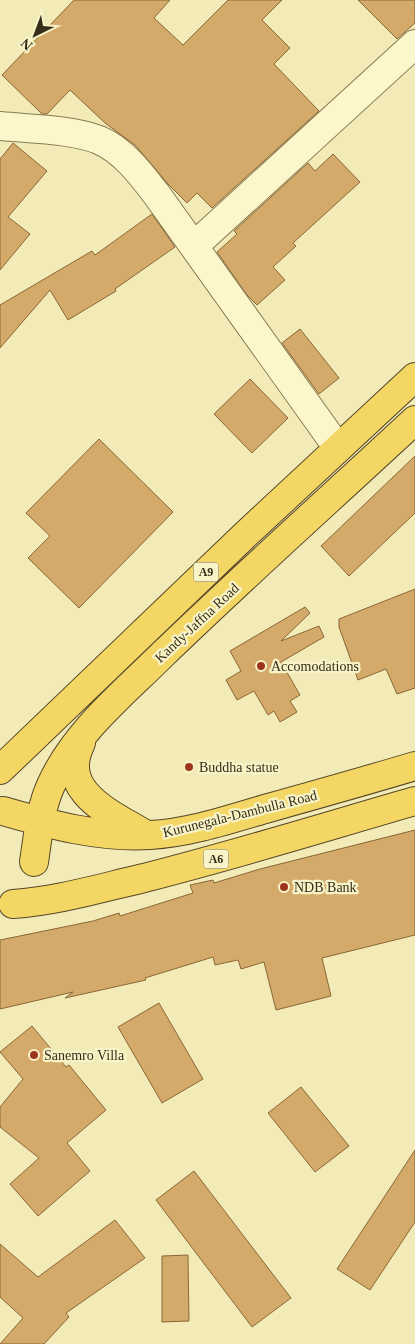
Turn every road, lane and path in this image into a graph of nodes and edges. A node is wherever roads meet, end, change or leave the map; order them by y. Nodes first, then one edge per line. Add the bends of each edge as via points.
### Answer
1 (414, 46) edge
2 (0, 126) edge
3 (194, 246) junction
4 (415, 377) edge
5 (415, 420) edge
6 (338, 448) junction
7 (89, 726) junction
8 (415, 766) edge
9 (0, 770) edge
10 (415, 801) edge
11 (2, 811) edge
12 (40, 822) junction
13 (147, 835) junction
14 (34, 862) junction
15 (7, 908) edge

1 - 3 street
2 - 3 street via 78,135 113,148 141,174
3 - 6 street
4 - 6 highway, A9
5 - 7 highway, Kandy-Jaffna Road / A9
6 - 9 highway, A9
7 - 12 highway, Kandy-Jaffna Road / A9 via 51,784
7 - 13 highway via 74,762 81,788 91,800
8 - 13 highway, Kurunegala-Dambulla Road via 240,816 172,833
10 - 15 highway, A6 via 164,873
11 - 12 highway, Kurunegala-Dambulla Road
11 - 14 highway via 26,831
12 - 13 highway, Kurunegala-Dambulla Road via 80,830
12 - 14 highway, Kandy-Jaffna Road / A9
14 - 15 highway, Kandy-Jaffna Road via 24,892

